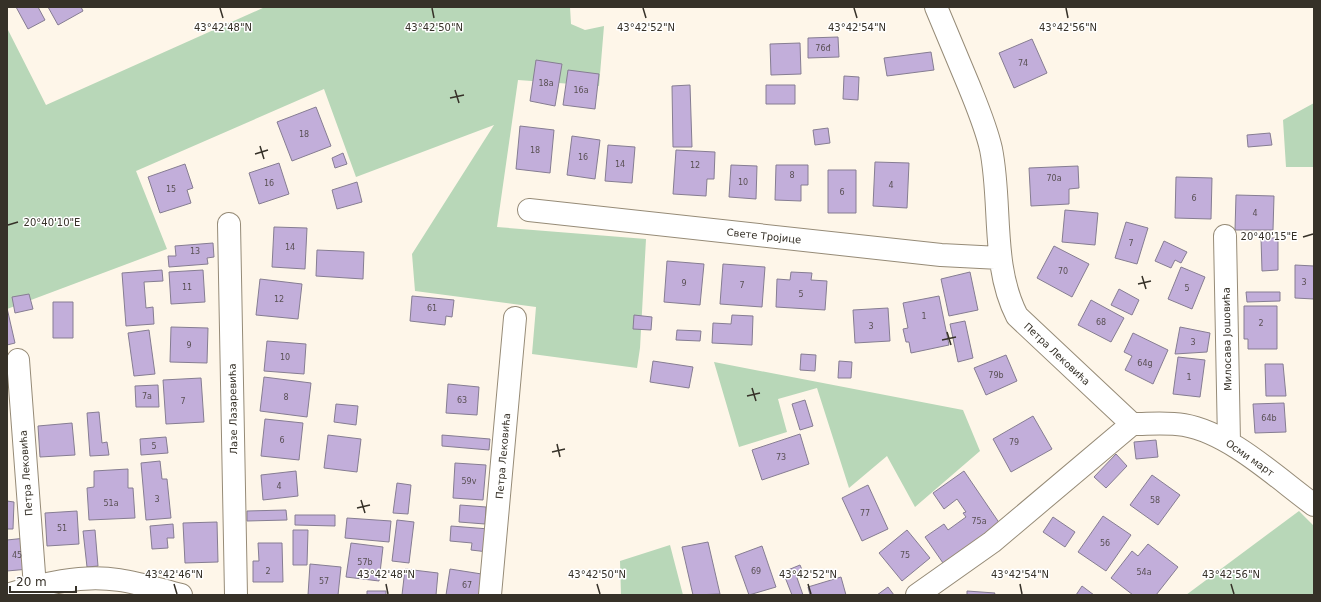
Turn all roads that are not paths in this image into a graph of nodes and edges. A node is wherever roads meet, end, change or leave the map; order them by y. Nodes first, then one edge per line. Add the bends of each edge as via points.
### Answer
1 (936, 7) edge
2 (529, 210) dead end
3 (230, 224) dead end
4 (1225, 236) dead end
5 (1000, 258) junction
6 (516, 318) dead end
7 (18, 360) dead end
8 (1132, 424) junction
9 (1228, 442) junction
10 (1314, 505) edge
11 (35, 587) junction
12 (7, 595) edge
13 (181, 595) edge
14 (236, 595) edge
15 (490, 595) edge
16 (917, 595) edge

1 - 5 street, Петра Лековића via 975,103 990,149 998,205
2 - 5 street, Свете Тројице via 933,254
3 - 14 street, Лазе Лазаревића
4 - 9 street, Милосава Јошовића
5 - 8 street, Петра Лековића via 1011,304 1017,316
6 - 15 street, Петра Лековића
7 - 11 street, Петра Лековића
8 - 9 street, Осми март via 1184,425
8 - 16 street via 992,542
9 - 10 street, Осми март
11 - 12 street
11 - 13 street via 64,580 94,578 119,580

